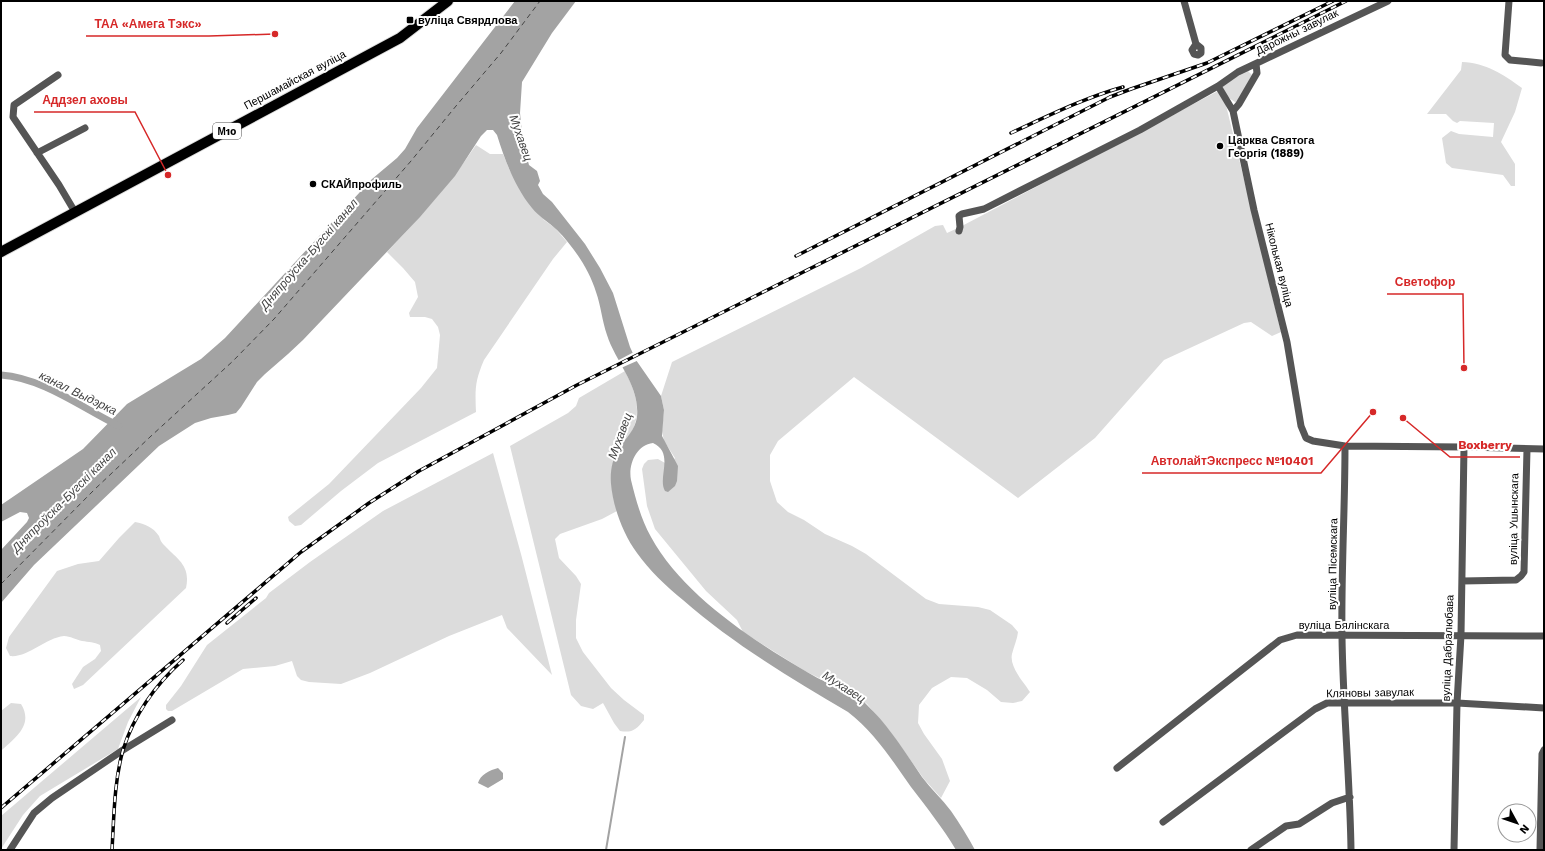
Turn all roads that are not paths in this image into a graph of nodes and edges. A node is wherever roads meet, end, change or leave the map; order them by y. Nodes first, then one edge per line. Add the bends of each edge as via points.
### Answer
1 (448, 1) edge
2 (1184, 1) edge
3 (1388, 1) edge
4 (1509, 1) edge
5 (1196, 44) dead end
6 (1541, 63) dead end
7 (1256, 64) junction
8 (58, 75) dead end
9 (1218, 86) junction
10 (1233, 111) junction
11 (86, 128) dead end
12 (37, 153) junction
13 (76, 212) junction
14 (959, 231) dead end
15 (1, 252) edge
16 (1345, 446) junction
17 (1464, 447) junction
18 (1527, 449) junction
19 (1544, 449) edge
20 (1462, 581) junction
21 (1461, 635) junction
22 (1342, 636) junction
23 (1544, 636) edge
24 (1344, 703) junction
25 (1457, 703) junction
26 (1544, 708) edge
27 (172, 720) dead end
28 (1544, 750) edge
29 (1116, 768) dead end
30 (1350, 797) junction
31 (1163, 822) dead end
32 (10, 850) edge
33 (1251, 850) edge
34 (1351, 850) edge
35 (1454, 850) edge
36 (1540, 850) edge

1 - 13 main road, Першамайская вуліца / М10 via 400,38
2 - 5 street
3 - 7 street, Дарожны завулак
4 - 6 street via 1505,55 1510,60
7 - 9 street, Дарожны завулак via 1238,72
7 - 10 street via 1257,73
8 - 12 street via 14,105 13,117
9 - 10 street
9 - 14 street, Дарожны завулак via 1140,130 984,209 962,214 959,216
10 - 16 street, Ніколькая вуліца via 1254,210 1287,342 1300,426 1306,438
11 - 12 street
12 - 13 street
13 - 15 main road, Першамайская вуліца / М10
16 - 17 street
16 - 22 street, вуліца Пісемскага
17 - 18 street
17 - 20 street, вуліца Дабралюбава
18 - 19 street
18 - 20 street, вуліца Ушынскага via 1524,572 1516,580
20 - 21 street, вуліца Дабралюбава
21 - 22 street, вуліца Бялінскага
21 - 23 street, вуліца Бялінскага
21 - 25 street, вуліца Дабралюбава
22 - 24 street, вуліца Пісемскага
22 - 29 street, вуліца Бялінскага via 1297,635 1280,640
24 - 25 street, Кляновы завулак
24 - 30 street, вуліца Пісемскага
24 - 31 street, Кляновы завулак via 1321,705
25 - 26 street, Кляновы завулак
25 - 35 street, вуліца Дабралюбава
27 - 32 street via 52,798 34,813
28 - 36 street
30 - 33 street via 1332,803 1299,824 1286,826
30 - 34 street, вуліца Пісемскага

